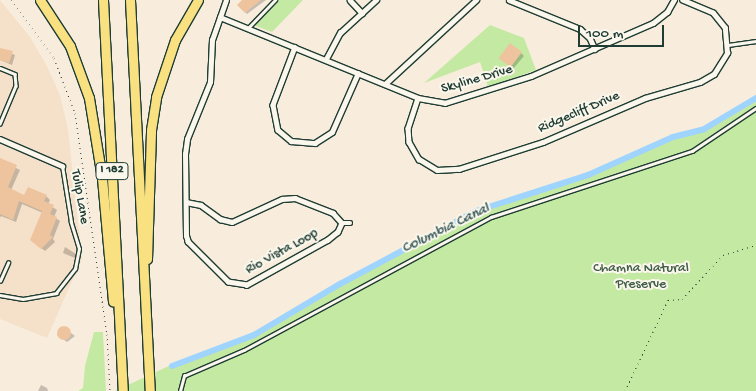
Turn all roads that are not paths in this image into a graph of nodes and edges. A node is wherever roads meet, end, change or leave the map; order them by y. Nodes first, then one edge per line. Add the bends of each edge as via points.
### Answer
1 (40, 0) edge
2 (103, 0) edge
3 (130, 0) edge
4 (198, 0) edge
5 (226, 0) edge
6 (275, 0) edge
7 (350, 0) edge
8 (376, 0) edge
9 (476, 0) edge
10 (508, 0) edge
11 (674, 0) edge
12 (683, 0) edge
13 (362, 12) junction
14 (220, 17) junction
15 (248, 28) junction
16 (756, 41) edge
17 (728, 46) junction
18 (295, 47) junction
19 (595, 49) junction
20 (326, 60) junction
21 (0, 68) edge
22 (358, 73) junction
23 (384, 84) junction
24 (418, 98) junction
25 (756, 108) edge
26 (0, 124) edge
27 (0, 139) edge
28 (62, 166) joint
29 (186, 202) junction
30 (342, 223) junction
31 (350, 223) dead end
32 (8, 263) dead end
33 (0, 282) edge
34 (144, 284) junction
35 (0, 295) edge
36 (121, 341) junction
37 (123, 391) edge
38 (150, 391) edge
39 (180, 391) edge

1 - 36 highway via 70,46 92,109 113,304
2 - 36 highway, I 182
3 - 34 highway, I 182
4 - 34 highway via 175,40 156,97 151,137 150,236
5 - 14 street
6 - 15 lane
7 - 13 street
8 - 13 street
9 - 23 street
10 - 19 street via 580,29 590,38
11 - 19 street, Skyline Drive via 661,19
12 - 17 street via 706,9 719,19
13 - 20 street via 336,39
14 - 15 street, Skyline Drive
14 - 29 street via 212,40 210,82 187,139
15 - 18 street, Skyline Drive
16 - 17 lane
17 - 24 street, Ridgecliff Drive via 720,67 708,78 645,98 543,142 453,170 437,170 424,163 412,148 408,128
18 - 20 street, Skyline Drive
18 - 22 street via 273,105 278,130 292,141 315,143 332,132
19 - 24 street, Skyline Drive via 531,76 452,102 438,103
20 - 22 street, Skyline Drive
21 - 26 lane via 14,74 16,86
22 - 23 street, Skyline Drive
23 - 24 street, Skyline Drive
25 - 39 lane via 692,151 490,217 244,350 184,376
27 - 28 street, Tulip Lane
28 - 35 lane, Tulip Lane via 70,222 79,249 75,269 56,293 23,299
29 - 30 street, Rio Vista Loop via 201,205 220,220 232,222 282,199 295,198 333,213
29 - 30 street, Rio Vista Loop via 186,236 192,249 228,282 240,286 254,282 328,240 338,232
30 - 31 street
32 - 33 lane
34 - 38 highway, I 182
36 - 37 highway, I 182

